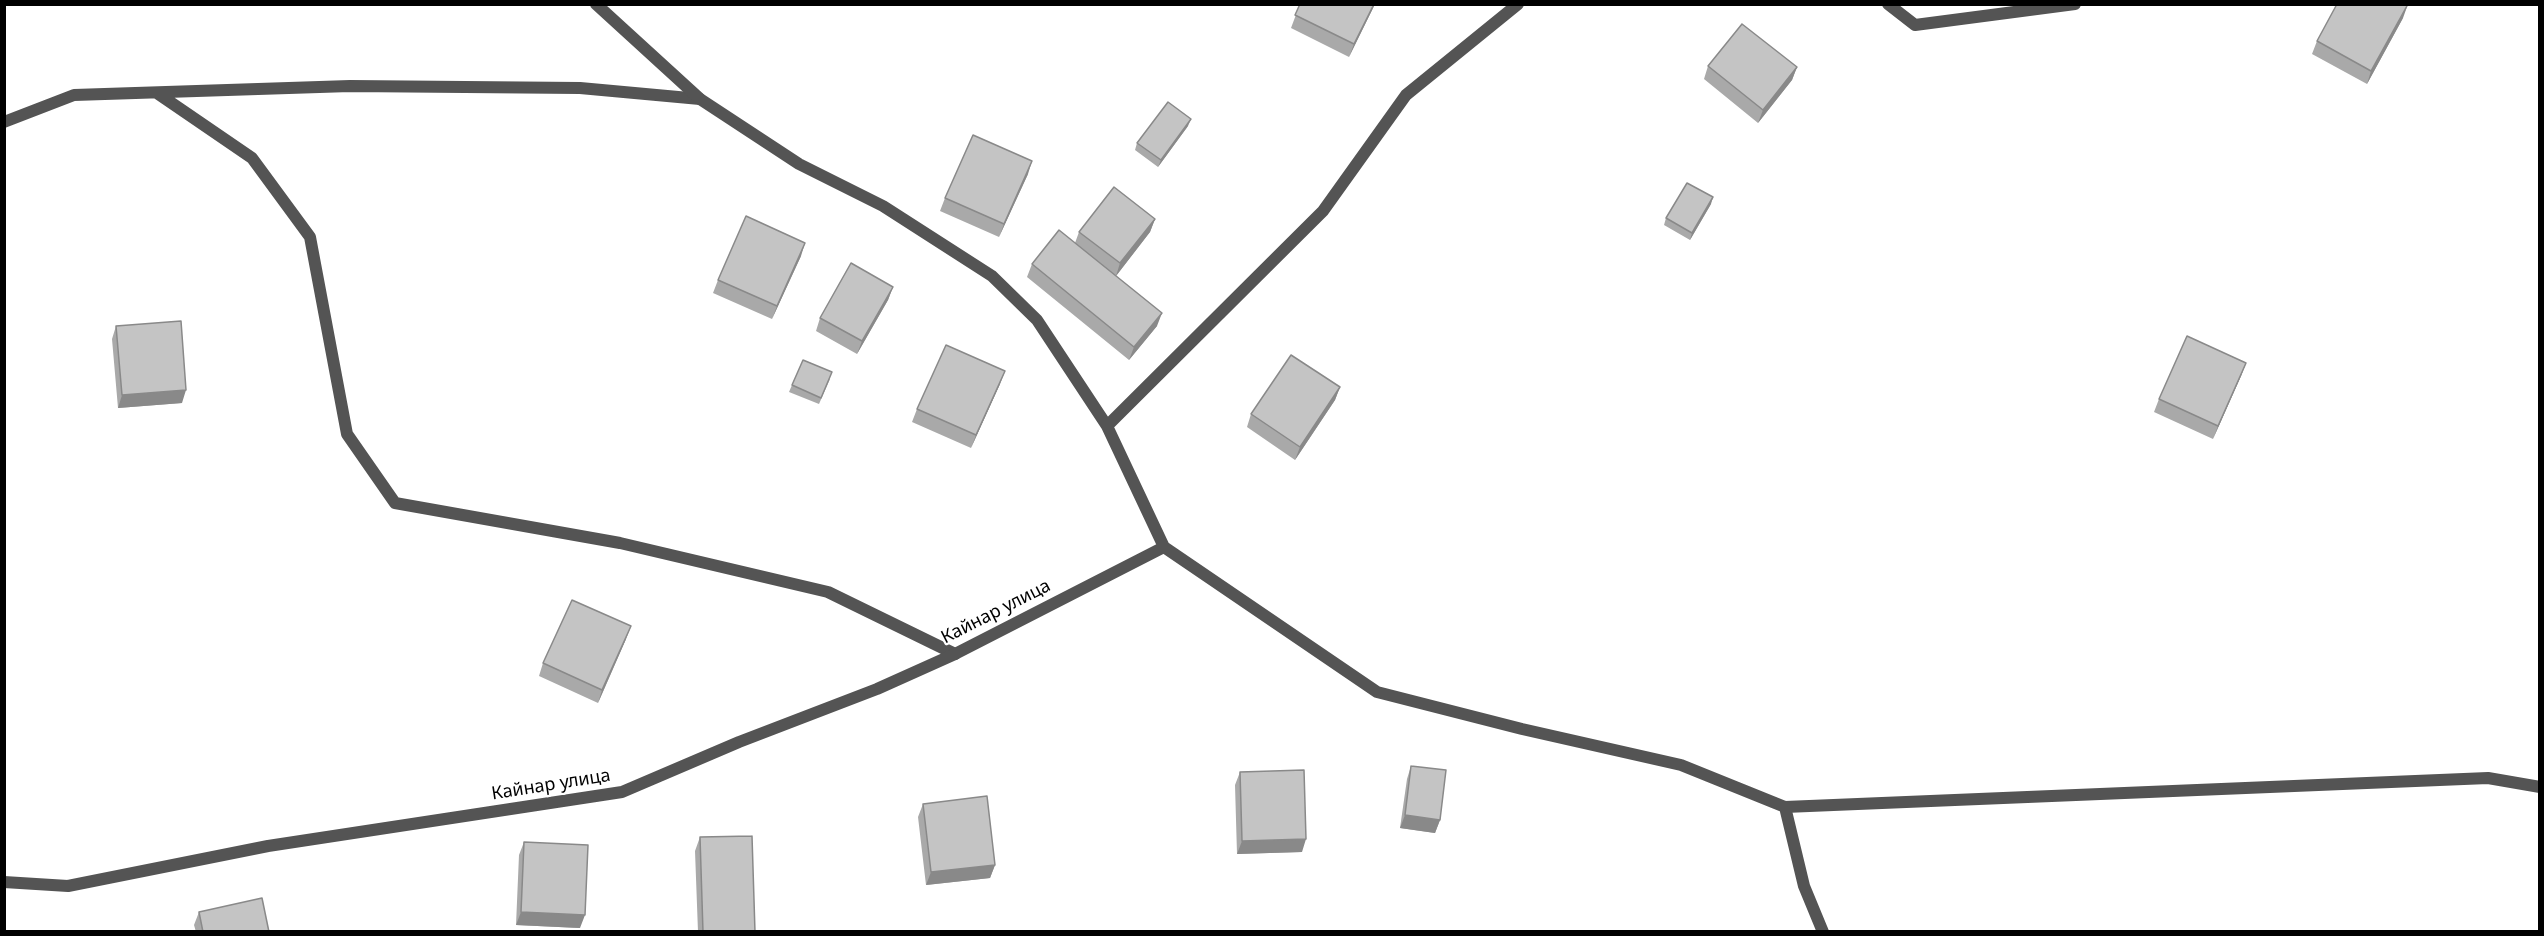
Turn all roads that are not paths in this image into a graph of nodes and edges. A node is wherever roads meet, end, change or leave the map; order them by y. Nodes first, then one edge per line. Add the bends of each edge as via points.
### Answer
1 (596, 4) edge
2 (1518, 4) edge
3 (1888, 4) edge
4 (2075, 4) edge
5 (157, 93) junction
6 (700, 99) junction
7 (4, 122) edge
8 (1107, 426) junction
9 (1164, 547) junction
10 (955, 654) junction
11 (2540, 788) edge
12 (1785, 807) junction
13 (4, 882) edge
14 (1823, 932) edge

1 - 6 street
2 - 8 street via 1406,95 1323,211
3 - 4 street via 1915,25
5 - 6 street via 350,86 557,88
5 - 7 street via 74,95
5 - 10 street via 252,158 310,237 347,434 395,503 620,543 828,591
6 - 8 street via 799,164 883,206 992,276 1037,320
8 - 9 street
9 - 10 street, Кайнар улица
9 - 12 street via 1377,692 1681,765
10 - 13 street, Кайнар улица via 622,792 268,846 68,886
11 - 12 street via 2488,777
12 - 14 street via 1804,886

